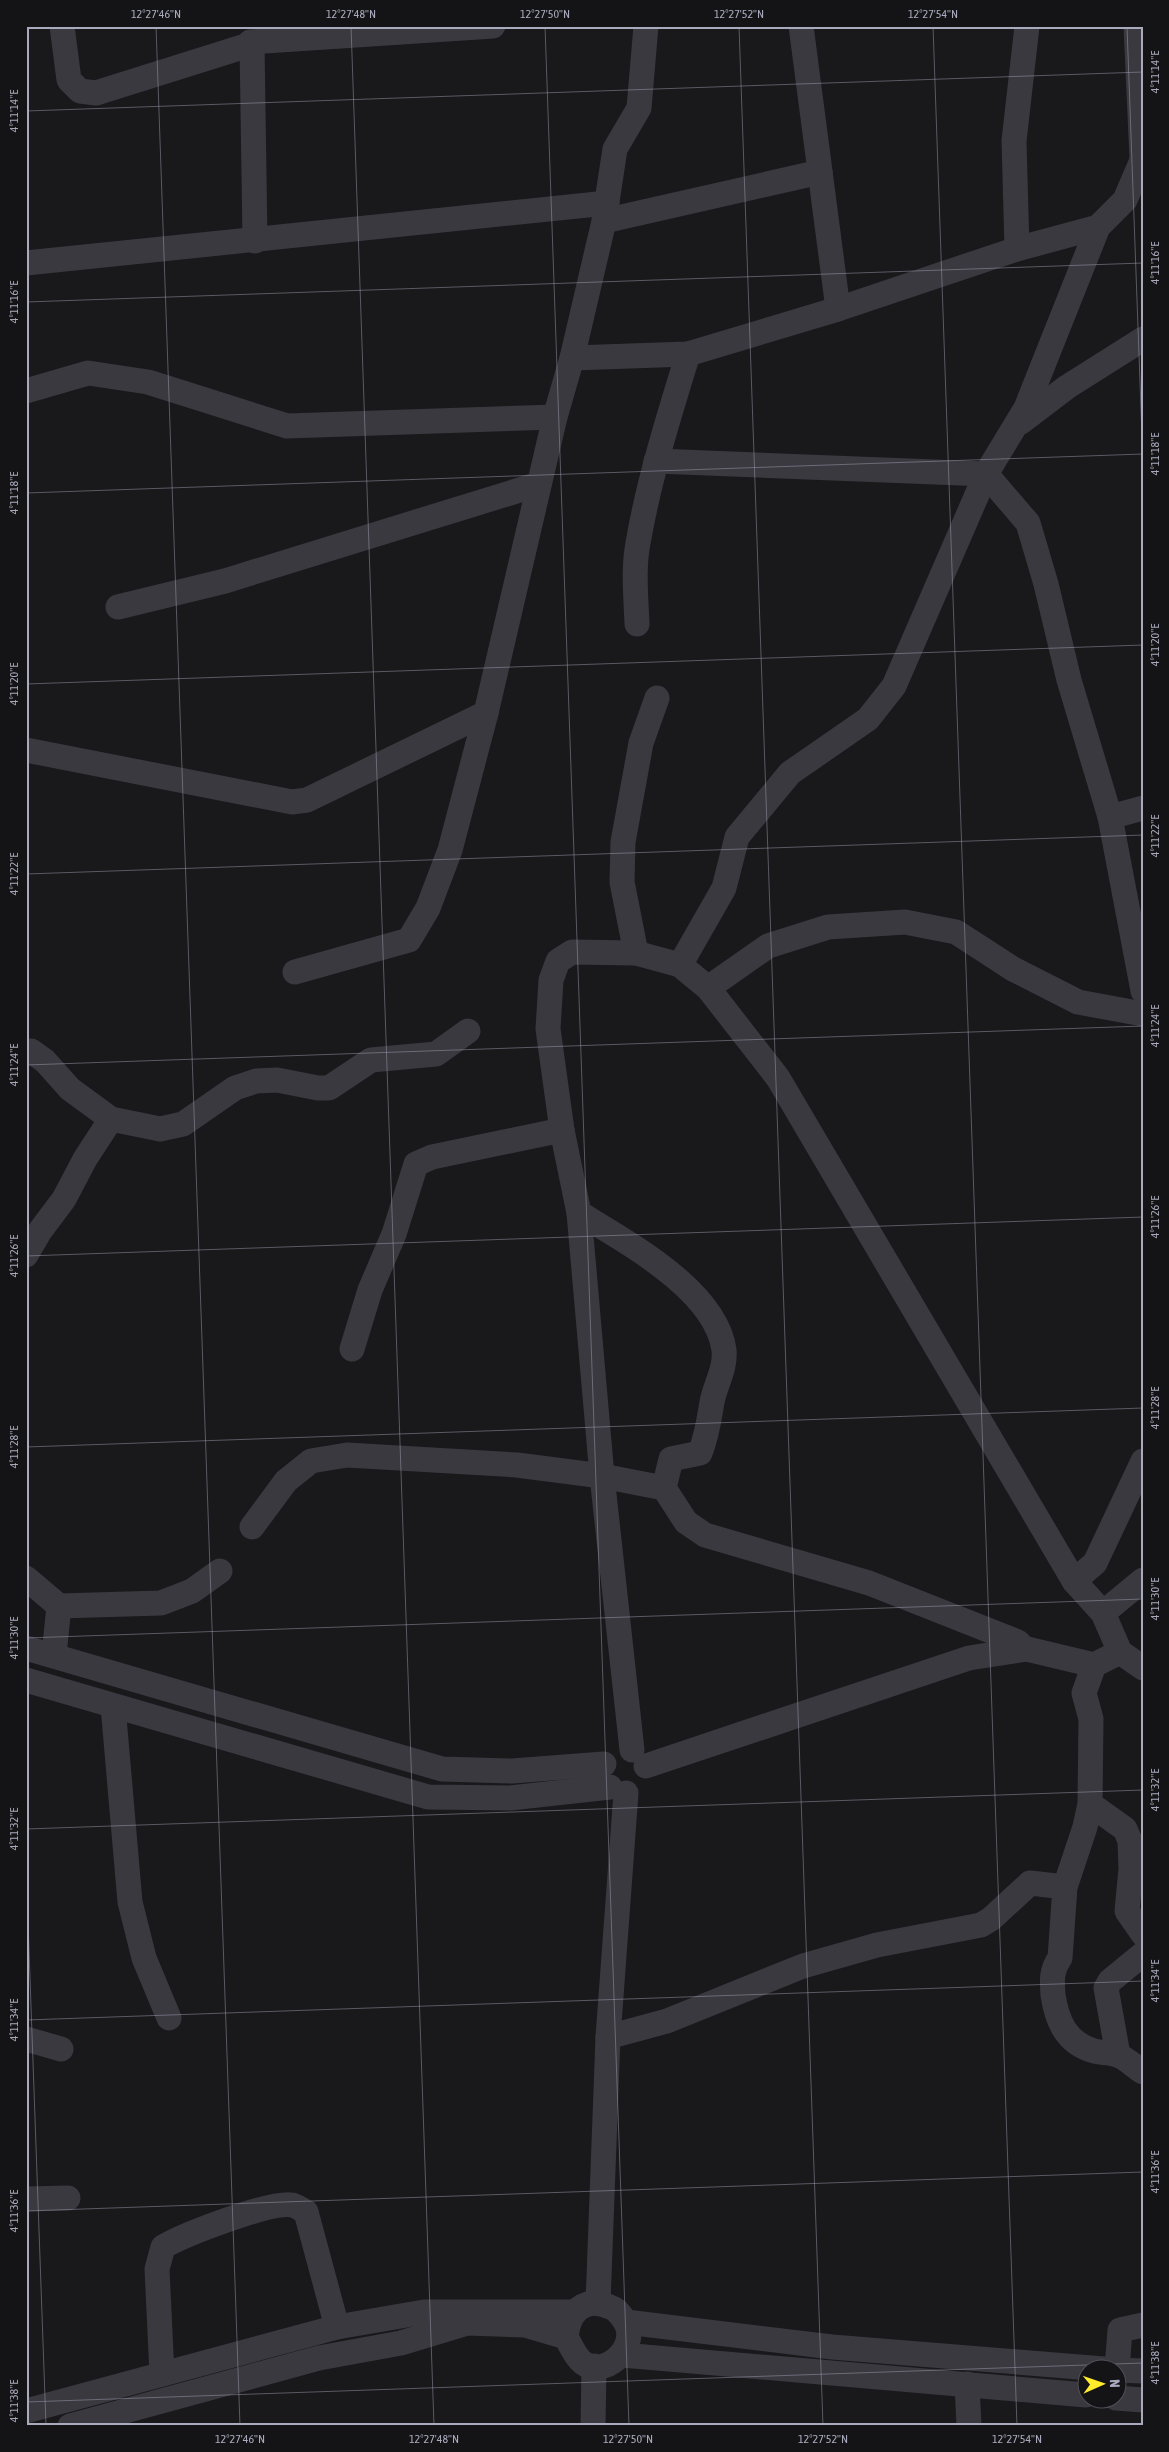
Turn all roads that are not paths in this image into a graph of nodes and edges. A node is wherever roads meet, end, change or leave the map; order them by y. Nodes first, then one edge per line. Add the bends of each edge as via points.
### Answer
1 (62, 26) edge
2 (493, 26) edge
3 (646, 26) edge
4 (801, 26) edge
5 (1027, 26) edge
6 (1136, 26) edge
7 (254, 37) edge
8 (1142, 159) edge
9 (820, 172) junction
10 (1134, 197) edge
11 (605, 212) junction
12 (1098, 227) junction
13 (255, 241) junction
14 (1017, 249) junction
15 (26, 263) edge
16 (838, 309) junction
17 (1143, 338) edge
18 (688, 354) junction
19 (572, 358) junction
20 (26, 391) edge
21 (555, 418) junction
22 (1012, 429) junction
23 (656, 461) junction
24 (986, 474) junction
25 (539, 484) junction
26 (118, 606) dead end
27 (637, 624) dead end
28 (657, 698) dead end
29 (486, 713) junction
30 (26, 750) edge
31 (1143, 808) edge
32 (1110, 816) junction
33 (636, 953) junction
34 (680, 965) junction
35 (295, 972) dead end
36 (708, 988) junction
37 (1143, 991) edge
38 (1143, 1014) edge
39 (468, 1031) dead end
40 (26, 1052) edge
41 (111, 1119) junction
42 (562, 1130) junction
43 (579, 1213) junction
44 (26, 1254) edge
45 (352, 1349) dead end
46 (1143, 1461) edge
47 (602, 1476) junction
48 (664, 1488) junction
49 (252, 1528) dead end
50 (220, 1571) dead end
51 (26, 1578) edge
52 (1143, 1580) edge
53 (1074, 1581) junction
54 (59, 1606) junction
55 (1103, 1613) junction
56 (26, 1648) edge
57 (1027, 1648) junction
58 (1120, 1652) junction
59 (54, 1655) junction
60 (1094, 1665) junction
61 (1143, 1668) edge
62 (28, 1683) edge
63 (113, 1706) junction
64 (639, 1758) junction
65 (613, 1782) junction
66 (1090, 1804) junction
67 (1065, 1887) junction
68 (1143, 1934) edge
69 (1143, 1954) edge
70 (169, 2018) dead end
71 (608, 2037) junction
72 (26, 2039) edge
73 (61, 2048) dead end
74 (1118, 2055) junction
75 (1143, 2072) edge
76 (68, 2198) dead end
77 (26, 2199) edge
78 (598, 2303) junction
79 (575, 2312) junction
80 (626, 2322) junction
81 (1143, 2325) edge
82 (337, 2328) junction
83 (566, 2337) junction
84 (622, 2355) junction
85 (1118, 2360) edge
86 (594, 2366) junction
87 (1076, 2367) edge
88 (1126, 2371) edge
89 (1143, 2372) edge
90 (162, 2374) junction
91 (967, 2384) junction
92 (1076, 2394) edge
93 (1126, 2399) edge
94 (1143, 2400) edge
95 (26, 2411) edge
96 (70, 2426) edge
97 (593, 2426) edge
98 (968, 2426) edge

1 - 7 street via 69,80 80,91 96,93
2 - 7 street
3 - 11 street via 638,108 615,149
4 - 9 street
5 - 14 street via 1014,141
6 - 8 street
7 - 13 street
8 - 10 street
9 - 11 street
9 - 16 street
10 - 12 street
11 - 13 street
11 - 19 street
12 - 14 street
12 - 22 street via 1026,408
13 - 15 street
14 - 16 street
16 - 18 street
17 - 22 street via 1067,387
18 - 19 street
18 - 23 street
19 - 21 street
20 - 21 street via 88,372 148,382 287,426
21 - 25 street
22 - 24 street
23 - 24 street
23 - 27 street via 637,544
24 - 32 street via 1028,522 1069,680
24 - 34 street via 894,686 868,719 790,773 737,837 724,888
25 - 26 street via 225,581
25 - 29 street
28 - 33 street via 641,742 623,842 622,882
29 - 30 street via 308,800 292,802
29 - 35 street via 450,850 428,908 409,940
31 - 32 street
32 - 37 street
33 - 34 street
33 - 42 street via 572,952 558,961 551,980 548,1029
34 - 36 street
36 - 38 street via 768,946 828,927 905,922 956,932 1013,969 1078,1002
36 - 53 street via 778,1078
39 - 41 street via 436,1054 371,1060 329,1088 277,1080 256,1081 235,1088 184,1124 160,1129
40 - 41 street via 31,1051 45,1061 70,1089
41 - 44 street via 64,1199
42 - 43 street
42 - 45 street via 432,1157 416,1164
43 - 47 street
43 - 48 street via 657,1261 691,1292 720,1334 724,1352 722,1370 712,1400 708,1435 700,1453 671,1459
46 - 53 street via 1095,1563
47 - 48 street
47 - 49 street via 517,1465 347,1456 311,1461 286,1481
47 - 64 street
48 - 57 street via 686,1522 706,1535 869,1583
50 - 54 street via 192,1591 161,1603
51 - 54 street
52 - 55 street
53 - 55 street
54 - 59 street
55 - 58 street
56 - 59 street
57 - 60 street
57 - 64 street via 968,1658
58 - 60 street
58 - 61 street
59 - 65 street via 442,1768 512,1771
60 - 66 street via 1084,1693 1091,1720
62 - 63 street
63 - 65 street via 428,1797 510,1798
63 - 70 street via 130,1902 144,1958
64 - 65 street via 646,1778 641,1785
64 - 65 street via 615,1751 608,1756
65 - 71 street
66 - 67 street
66 - 68 street via 1125,1829 1130,1841 1127,1911
67 - 71 street via 1030,1883 981,1925 877,1945 803,1966 667,2021
67 - 74 street via 1060,1958 1053,1967 1056,2012 1068,2037 1081,2046
69 - 74 street via 1106,1988
71 - 78 street
72 - 73 street
74 - 75 street
76 - 77 street
78 - 79 street via 588,2304
78 - 80 street via 615,2308
79 - 82 street via 424,2312
79 - 83 street
80 - 84 street via 629,2334
80 - 87 street via 832,2347
81 - 85 street via 1120,2330
82 - 90 street
82 - 90 street via 306,2212 292,2205 263,2209 177,2239 163,2247 157,2270
83 - 86 street via 580,2362
83 - 96 street via 525,2325 467,2323 401,2343 318,2358
84 - 86 street via 609,2364
84 - 91 street
86 - 97 street
88 - 89 street
90 - 95 street
91 - 92 street
91 - 98 street
93 - 94 street

